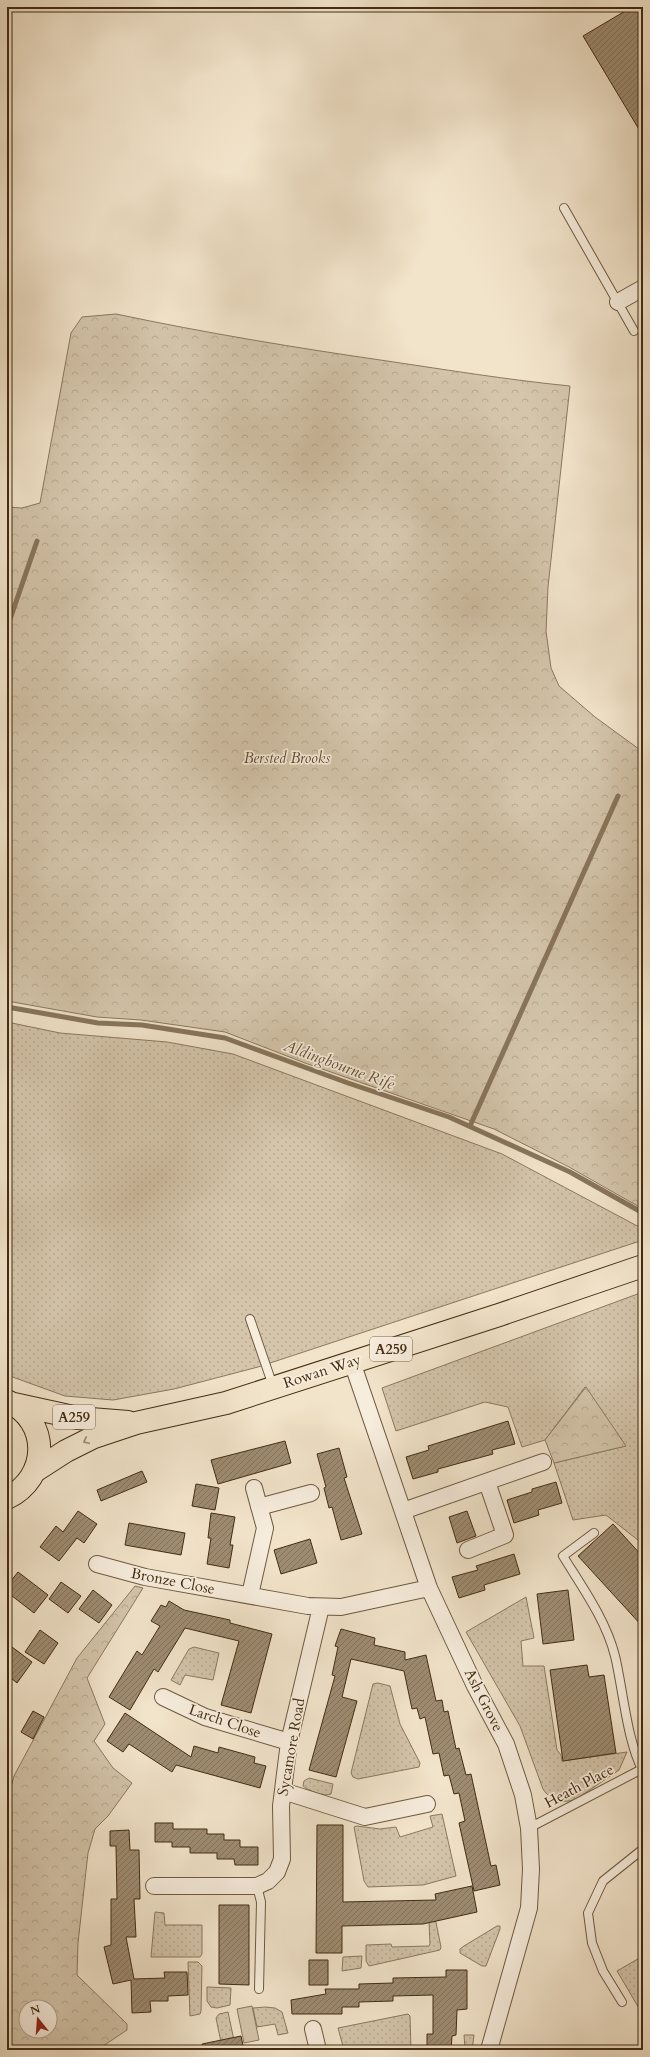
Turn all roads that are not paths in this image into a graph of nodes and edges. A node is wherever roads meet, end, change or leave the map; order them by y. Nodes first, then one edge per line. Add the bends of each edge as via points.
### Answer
1 (564, 208) dead end
2 (643, 288) edge
3 (618, 302) junction
4 (634, 331) dead end
5 (643, 1266) edge
6 (250, 1319) dead end
7 (352, 1362) junction
8 (273, 1387) junction
9 (10, 1403) edge
10 (136, 1422) junction
11 (543, 1462) dead end
12 (35, 1471) junction
13 (487, 1482) junction
14 (254, 1488) dead end
15 (311, 1493) dead end
16 (7, 1498) edge
17 (259, 1507) junction
18 (403, 1511) junction
19 (594, 1533) dead end
20 (468, 1550) dead end
21 (97, 1564) dead end
22 (429, 1588) junction
23 (250, 1595) junction
24 (321, 1607) junction
25 (164, 1697) dead end
26 (289, 1742) junction
27 (642, 1770) edge
28 (283, 1792) junction
29 (427, 1804) dead end
30 (529, 1828) junction
31 (643, 1849) edge
32 (154, 1886) dead end
33 (257, 1886) junction
34 (259, 1989) dead end
35 (622, 2002) dead end
36 (313, 2029) dead end
37 (318, 2050) edge
38 (489, 2050) edge

1 - 3 lane
2 - 3 street
3 - 4 lane
5 - 7 highway, Rowan Way / A259 via 499,1316
6 - 8 lane
7 - 8 highway, Rowan Way / A259
7 - 18 street, Ash Grove
8 - 10 highway, Rowan Way / A259 via 219,1404
9 - 10 highway, Rowan Way / A259 via 78,1418
9 - 12 highway via 26,1414 34,1426 39,1441
10 -> 12 highway, Rowan Way / A259 via 66,1450
11 - 13 street
12 - 16 highway via 28,1484
13 - 18 street
13 - 20 street via 505,1535
14 - 17 street
15 - 17 street
17 - 23 street via 265,1528
18 - 22 street, Ash Grove
19 - 27 lane, Heath Place via 563,1556 599,1616 614,1654 628,1722
21 - 23 street, Bronze Close via 145,1577
22 - 24 street via 341,1607
22 - 30 street, Ash Grove via 475,1686 506,1744 523,1795
23 - 24 street, Bronze Close
24 - 26 street, Sycamore Road
25 - 26 street, Larch Close via 205,1718
26 - 28 street, Sycamore Road
27 - 30 lane, Heath Place
28 - 29 street via 365,1817
28 - 33 street, Sycamore Road via 282,1859 268,1881
30 - 38 street, Ash Grove via 529,1908
31 - 35 lane via 602,1882 588,1913 592,1943 603,1971
32 - 33 street
33 - 34 lane via 261,1902
36 - 37 street

